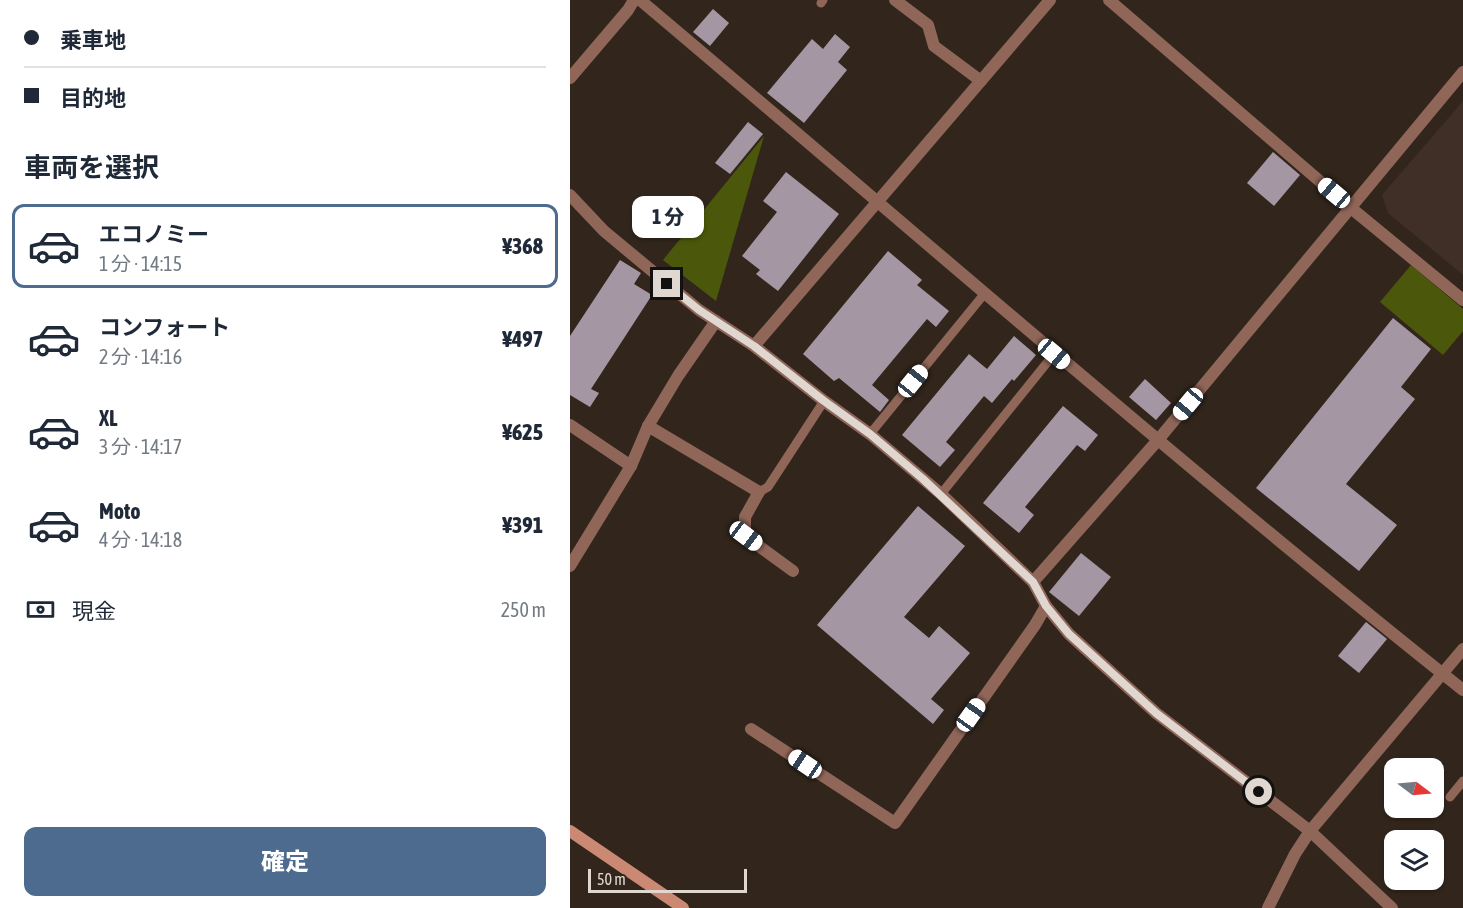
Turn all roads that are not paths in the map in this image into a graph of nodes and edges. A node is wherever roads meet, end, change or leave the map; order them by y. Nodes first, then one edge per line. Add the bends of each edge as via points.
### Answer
1 (634, 0) edge
2 (640, 0) edge
3 (895, 0) edge
4 (1050, 0) edge
5 (1109, 0) edge
6 (1463, 72) edge
7 (570, 78) edge
8 (981, 81) junction
9 (570, 195) edge
10 (879, 201) junction
11 (1352, 208) junction
12 (985, 293) junction
13 (1463, 300) edge
14 (716, 321) junction
15 (754, 346) junction
16 (1054, 354) junction
17 (824, 401) junction
18 (570, 425) edge
19 (648, 426) junction
20 (870, 434) junction
21 (1158, 440) junction
22 (631, 466) junction
23 (759, 492) junction
24 (940, 494) junction
25 (570, 566) edge
26 (793, 571) dead end
27 (1033, 582) junction
28 (1046, 606) junction
29 (1463, 649) edge
30 (1443, 674) junction
31 (1463, 690) edge
32 (751, 729) dead end
33 (1463, 781) edge
34 (1450, 796) dead end
35 (570, 831) edge
36 (1310, 831) junction
37 (683, 908) edge
38 (1268, 908) edge
39 (1392, 908) edge

1 - 7 street
2 - 10 street
3 - 8 street via 928,25 934,46
4 - 8 street
5 - 11 street
6 - 11 street
8 - 10 street
9 - 14 street via 604,231
10 - 12 street
10 - 15 street
11 - 13 street
11 - 21 street
12 - 16 street
12 - 20 lane
14 - 15 street
14 - 19 street
15 - 17 street
16 - 21 street
16 - 24 lane
17 - 20 street
17 - 23 lane via 768,488
18 - 22 street
19 - 22 street
19 - 23 street
20 - 24 street
21 - 27 street
21 - 30 street
22 - 25 street
23 - 26 street via 745,517 746,536
24 - 27 street
27 - 28 street
28 - 32 street via 895,823
28 - 36 street via 1069,634 1156,713
29 - 30 street
30 - 31 street
30 - 36 street
33 - 34 lane
35 - 37 street
36 - 38 street
36 - 39 street

